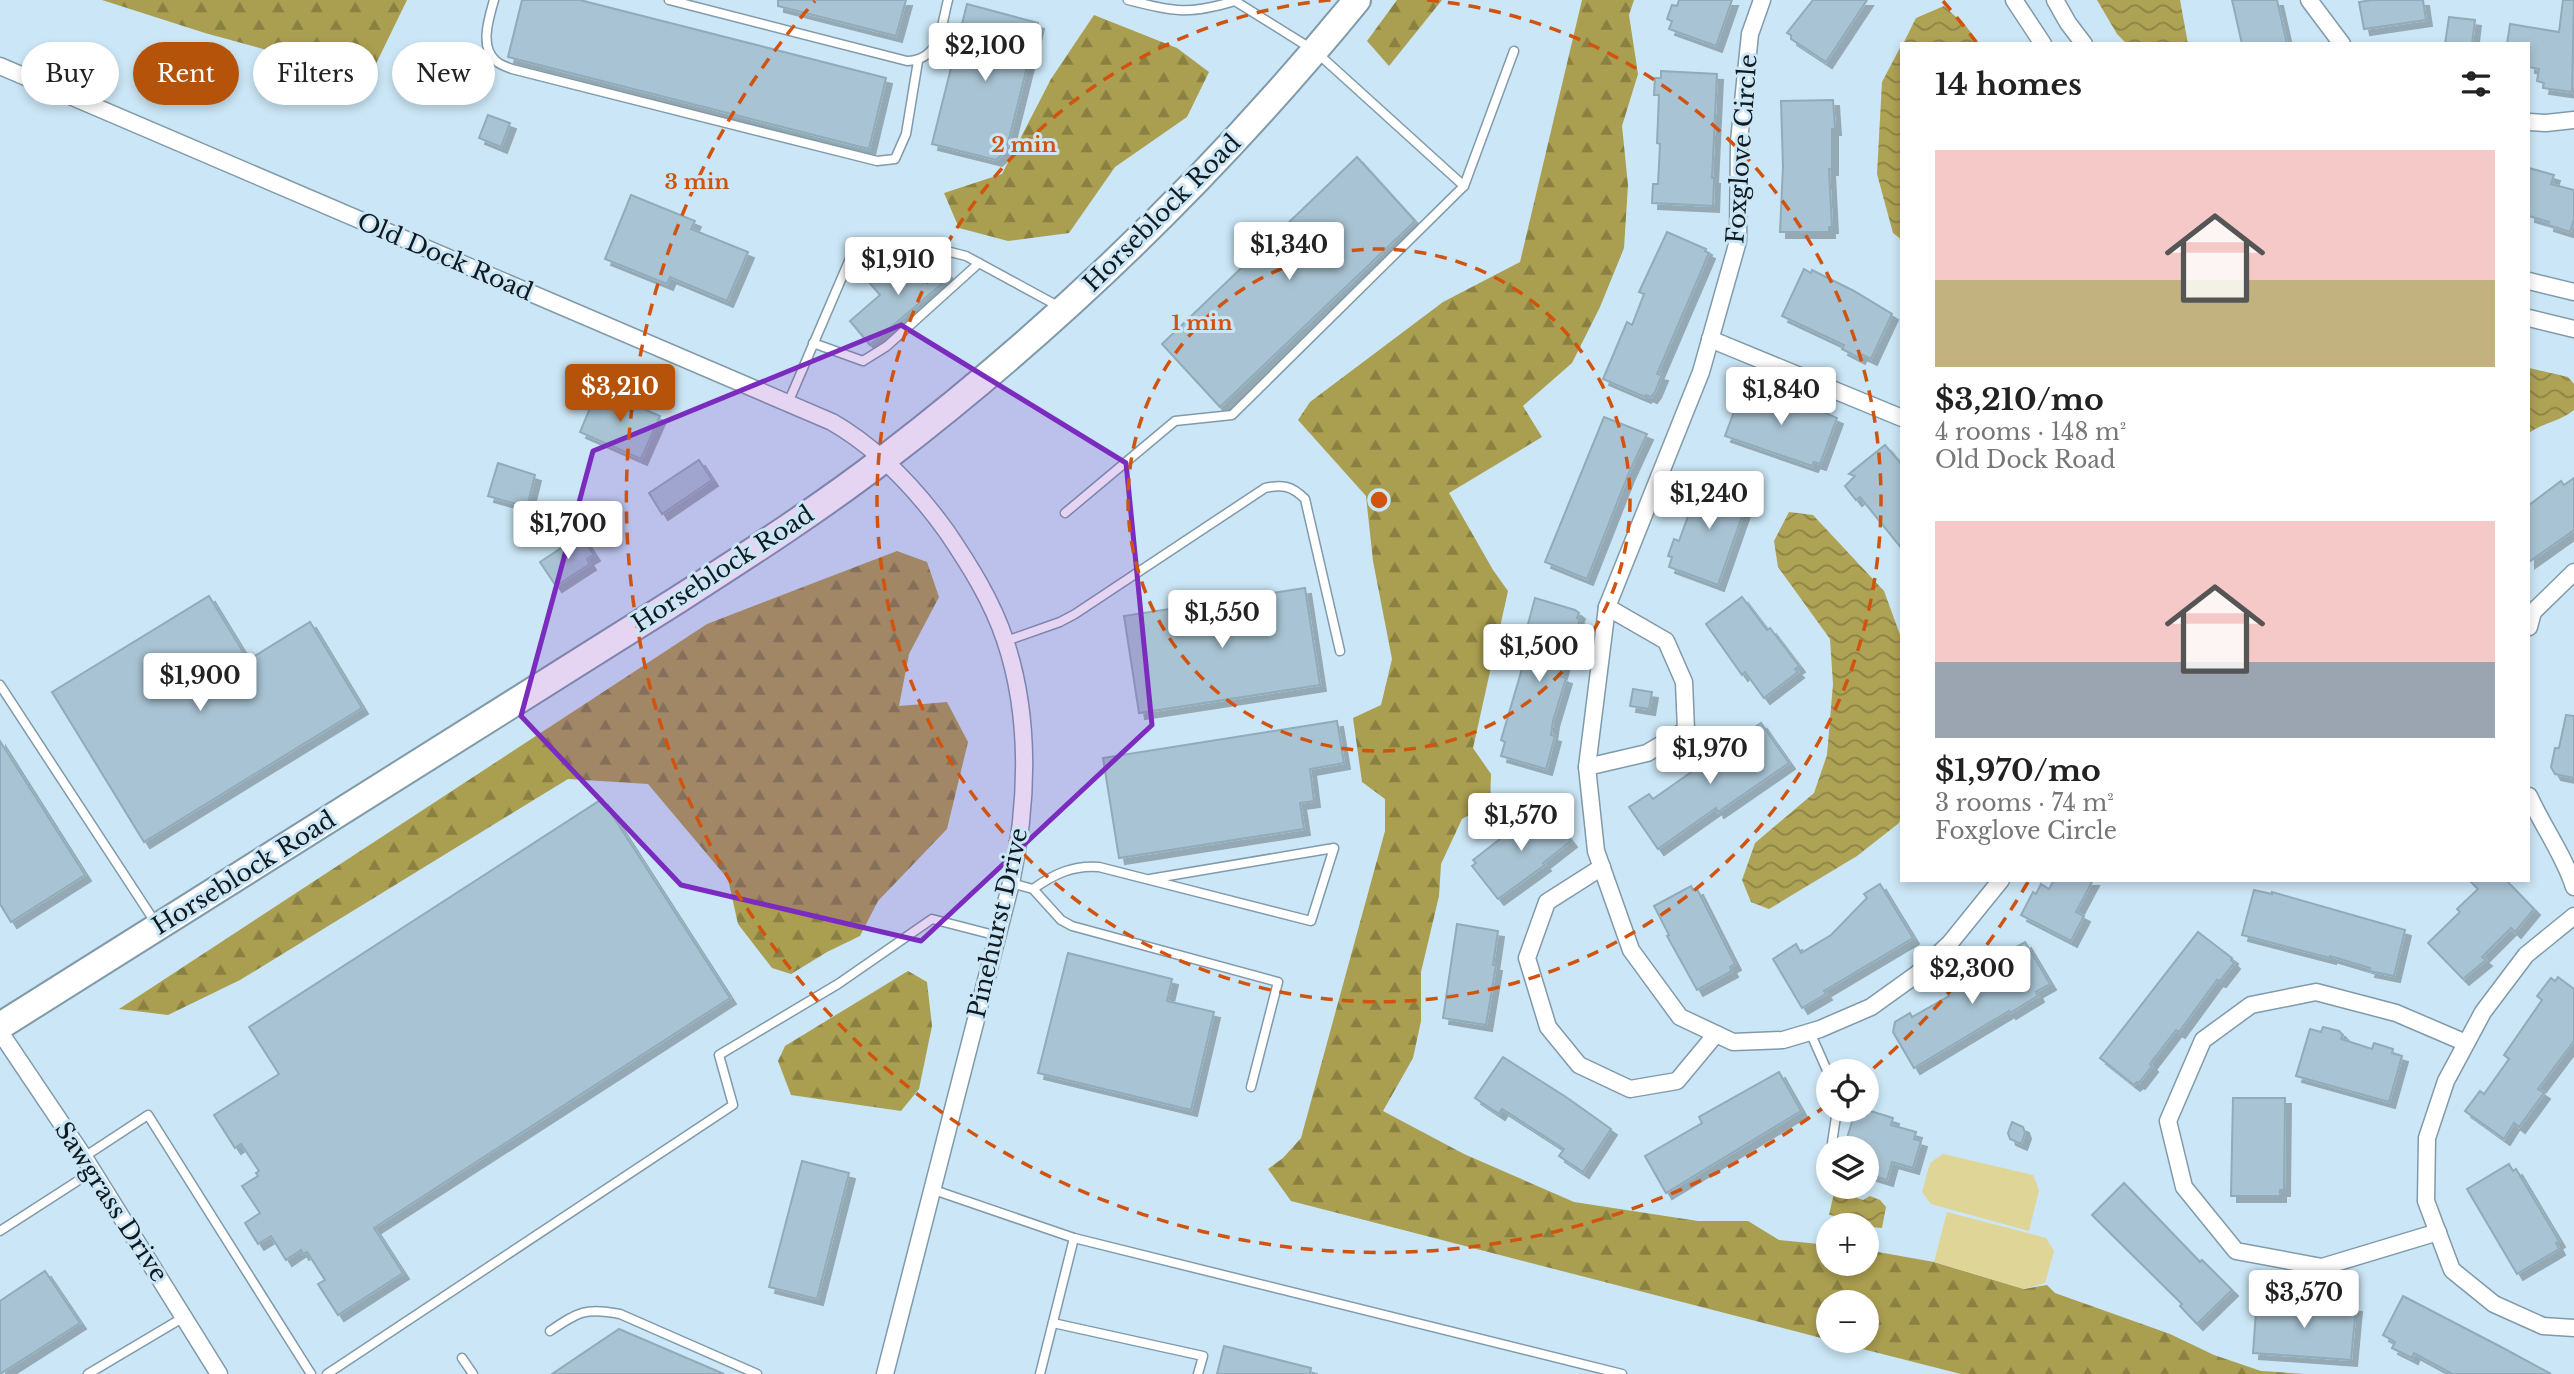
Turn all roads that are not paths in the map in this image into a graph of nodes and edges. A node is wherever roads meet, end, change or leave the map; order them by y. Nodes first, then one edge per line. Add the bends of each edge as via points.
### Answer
1 (494, 0) edge
2 (669, 0) edge
3 (948, 0) edge
4 (1128, 0) edge
5 (1357, 0) edge
6 (1762, 0) edge
7 (2014, 0) edge
8 (2055, 0) edge
9 (2309, 0) edge
10 (1235, 1) edge
11 (2042, 42) edge
12 (2082, 42) edge
13 (2340, 42) edge
14 (1315, 51) junction
15 (1514, 51) dead end
16 (918, 61) junction
17 (0, 66) edge
18 (2574, 120) edge
19 (2530, 122) edge
20 (1464, 186) junction
21 (979, 263) junction
22 (2530, 281) edge
23 (2574, 292) edge
24 (1064, 309) junction
25 (2530, 318) edge
26 (2574, 329) edge
27 (1710, 339) junction
28 (813, 343) junction
29 (788, 403) junction
30 (1900, 417) edge
31 (884, 459) junction
32 (1065, 513) dead end
33 (2574, 572) edge
34 (1607, 607) junction
35 (2530, 623) edge
36 (1006, 641) junction
37 (1340, 651) dead end
38 (0, 685) edge
39 (1587, 767) junction
40 (2530, 798) edge
41 (1602, 867) junction
42 (1150, 879) junction
43 (1999, 882) edge
44 (1011, 883) junction
45 (2574, 887) edge
46 (1033, 888) junction
47 (2574, 916) edge
48 (159, 927) junction
49 (998, 936) junction
50 (0, 1029) edge
51 (1810, 1032) junction
52 (1716, 1034) junction
53 (2466, 1043) junction
54 (1822, 1059) edge
55 (1251, 1087) dead end
56 (88, 1164) junction
57 (931, 1189) junction
58 (0, 1231) edge
59 (2438, 1232) junction
60 (1074, 1238) junction
61 (185, 1317) junction
62 (1053, 1323) junction
63 (2574, 1328) edge
64 (550, 1331) dead end
65 (462, 1358) dead end
66 (88, 1374) edge
67 (219, 1374) edge
68 (311, 1374) edge
69 (327, 1374) edge
70 (472, 1374) edge
71 (757, 1374) edge
72 (885, 1374) edge
73 (1040, 1374) edge
74 (1198, 1374) edge
75 (1622, 1374) edge

1 - 16 lane via 487,48 495,61 512,69 877,161 895,159 906,134
2 - 16 lane
3 - 16 lane via 937,42 929,55
4 - 10 lane via 1175,12
5 - 14 main road, Horseblock Road
6 - 27 street, Foxglove Circle via 1750,34 1739,141 1738,241
7 - 11 street
8 - 12 street
9 - 13 street
10 - 14 lane
14 - 20 lane
14 - 24 main road, Horseblock Road via 1208,169
15 - 20 lane
17 - 29 street, Old Dock Road
18 - 19 street
20 - 32 lane via 1232,415 1175,421
21 - 24 lane
21 - 28 lane via 887,346 863,361
21 - 28 lane via 915,243 855,247
22 - 23 street
24 - 31 main road, Horseblock Road
25 - 26 street
27 - 30 street
27 - 34 street, Foxglove Circle
28 - 29 lane
29 - 31 street, Old Dock Road via 832,422
31 - 36 street, Pinehurst Drive via 958,548
31 - 48 main road, Horseblock Road via 680,599
33 - 35 street via 2533,612
34 - 39 street, Foxglove Circle
34 - 39 street via 1667,641 1684,681 1686,730 1647,753
36 - 37 lane via 1060,622 1265,488 1280,484 1305,499
36 - 44 street, Pinehurst Drive via 1019,708 1024,771 1023,815
38 - 48 lane
39 - 41 street, Foxglove Circle
40 - 45 street
41 - 52 street, Foxglove Circle via 1631,950 1681,1017
41 - 52 street via 1547,902 1527,958 1548,1027 1579,1065 1630,1089 1677,1081
42 - 42 lane via 1311,921 1334,848 1189,872
42 - 46 lane via 1085,866 1059,873
43 - 51 street, Foxglove Circle via 1950,943 1917,974 1871,1007
44 - 46 lane
44 - 49 street, Pinehurst Drive
46 - 55 lane via 1072,926 1278,982
47 - 53 street via 2526,955
48 - 50 main road, Horseblock Road
49 - 57 street, Pinehurst Drive
49 - 69 lane via 932,919 838,984 719,1055 733,1104
50 - 56 street, Sawgrass Drive
51 - 52 street, Foxglove Circle via 1783,1040 1734,1042
51 - 54 lane
53 - 59 street via 2446,1081 2427,1138 2426,1201
53 - 59 street via 2396,1013 2316,992 2251,1006 2203,1040 2168,1121 2184,1187 2235,1251 2322,1267
56 - 58 lane
56 - 61 street, Sawgrass Drive
56 - 68 lane via 148,1115
57 - 60 lane
57 - 72 street, Pinehurst Drive
59 - 63 street via 2452,1270 2494,1304 2543,1326
60 - 62 lane
60 - 75 lane
61 - 66 lane
61 - 67 street, Sawgrass Drive
62 - 73 lane
62 - 74 lane via 1203,1356
64 - 71 lane via 574,1315 596,1309 620,1314
65 - 70 lane

